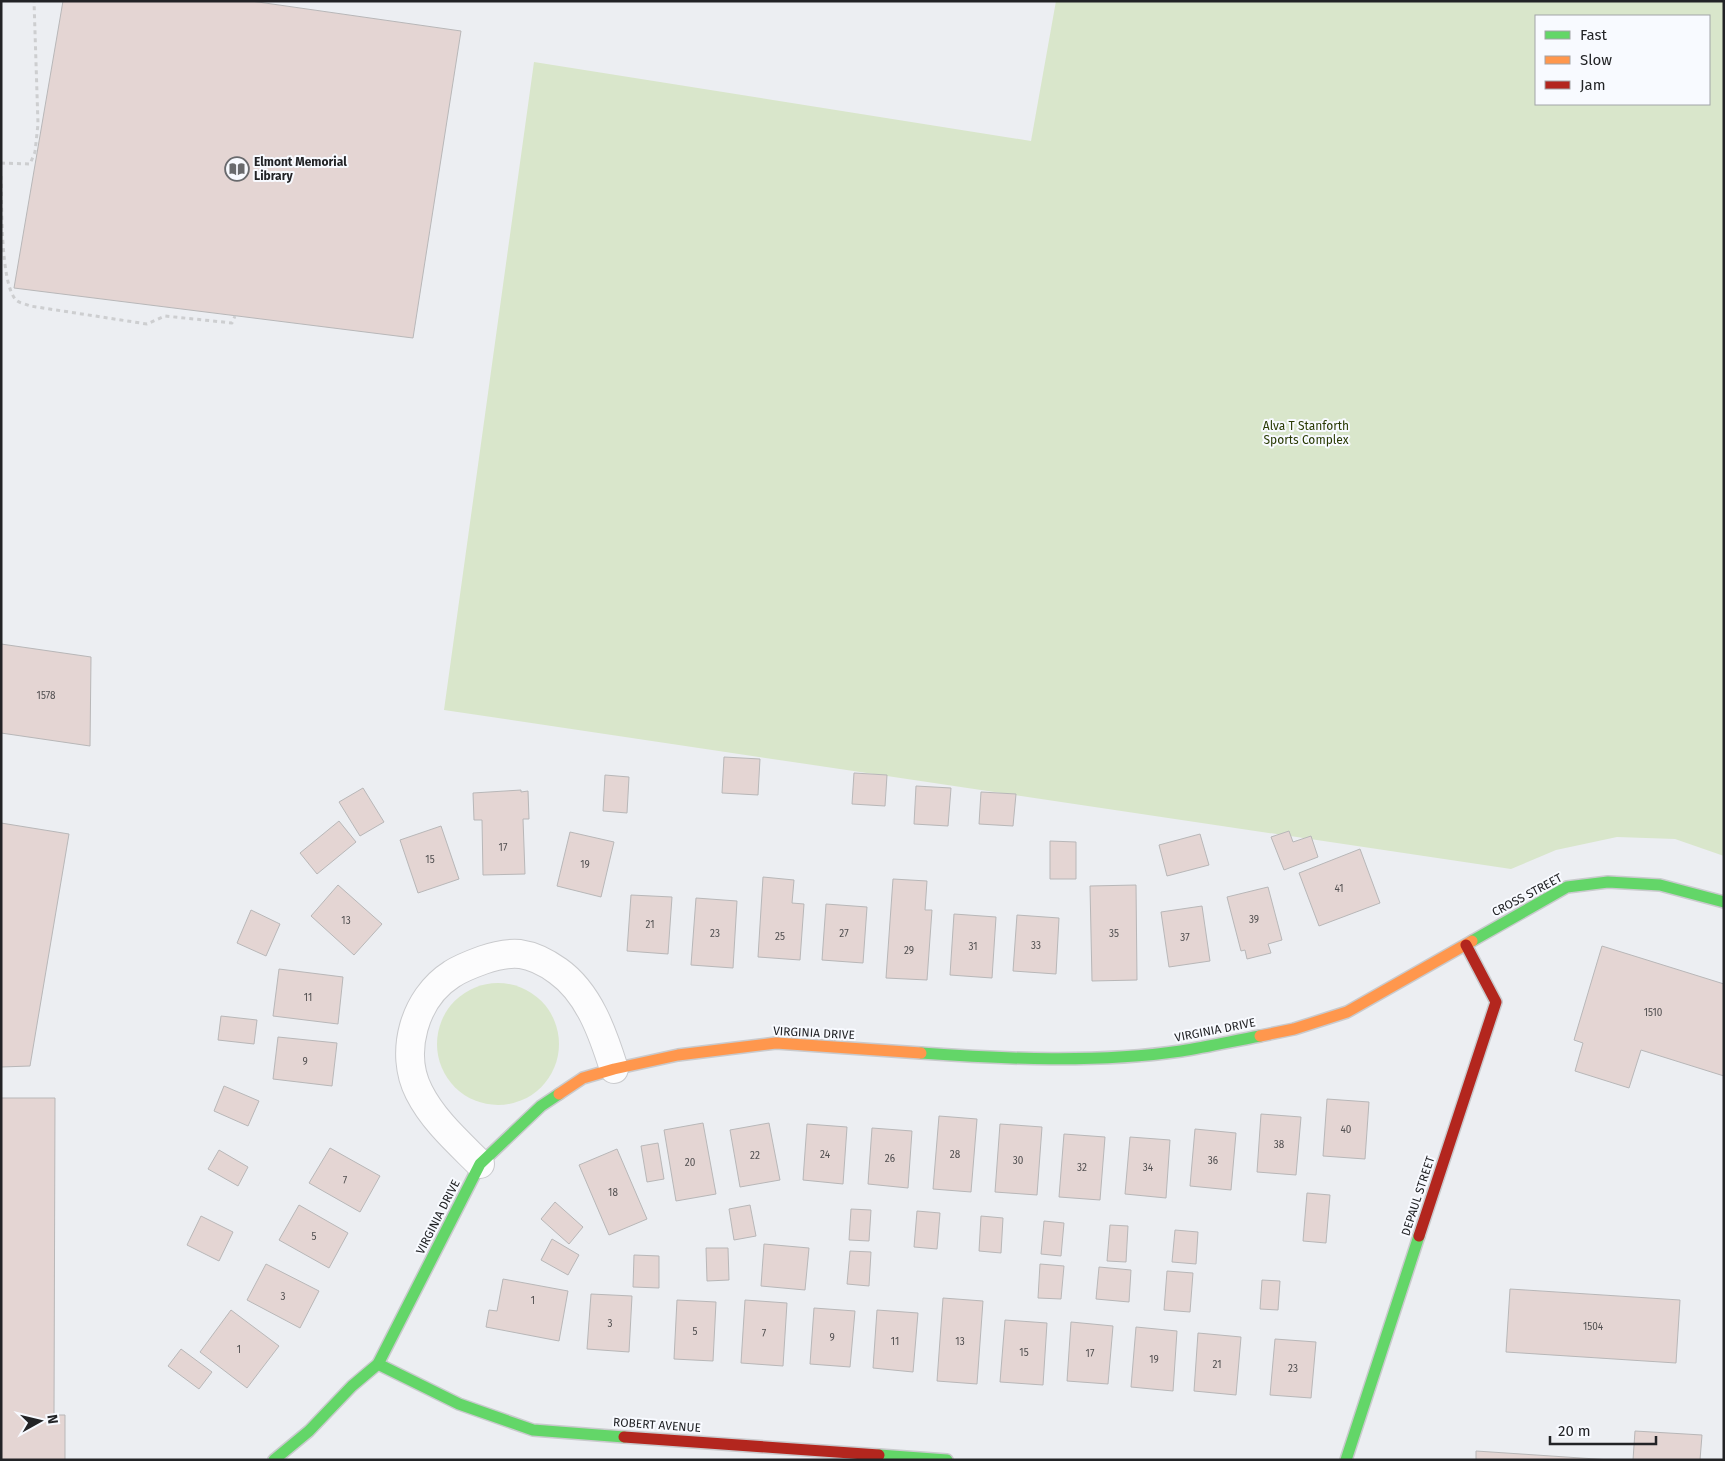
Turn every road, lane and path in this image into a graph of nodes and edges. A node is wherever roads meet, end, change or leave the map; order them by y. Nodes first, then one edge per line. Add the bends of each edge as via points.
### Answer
1 (34, 1) edge
2 (1, 163) edge
3 (1, 176) edge
4 (4, 284) edge
5 (235, 316) dead end
6 (1724, 902) edge
7 (1466, 945) junction
8 (614, 1069) junction
9 (480, 1164) junction
10 (378, 1364) junction
11 (274, 1460) edge
12 (947, 1460) edge
13 (1346, 1460) edge

1 - 2 path via 40,124 35,152 30,164
3 - 4 path
4 - 5 path via 16,300 30,306 147,324 165,316 232,323
6 - 7 street, CROSS STREET via 1660,885 1608,882 1567,887
7 - 8 street, VIRGINIA DRIVE via 1347,1012 1294,1029 1181,1051 1104,1058 982,1057 776,1043 678,1055
7 - 13 street, DEPAUL STREET via 1496,1002
8 - 9 street, VIRGINIA DRIVE via 582,1078 541,1106
8 - 9 street via 588,1006 559,972 538,959 519,954 495,956 450,975 435,990 416,1020 410,1037 409,1058 418,1091 437,1120
9 - 10 street, VIRGINIA DRIVE
10 - 11 street, VIRGINIA DRIVE
10 - 12 street, ROBERT AVENUE via 459,1404 533,1430

